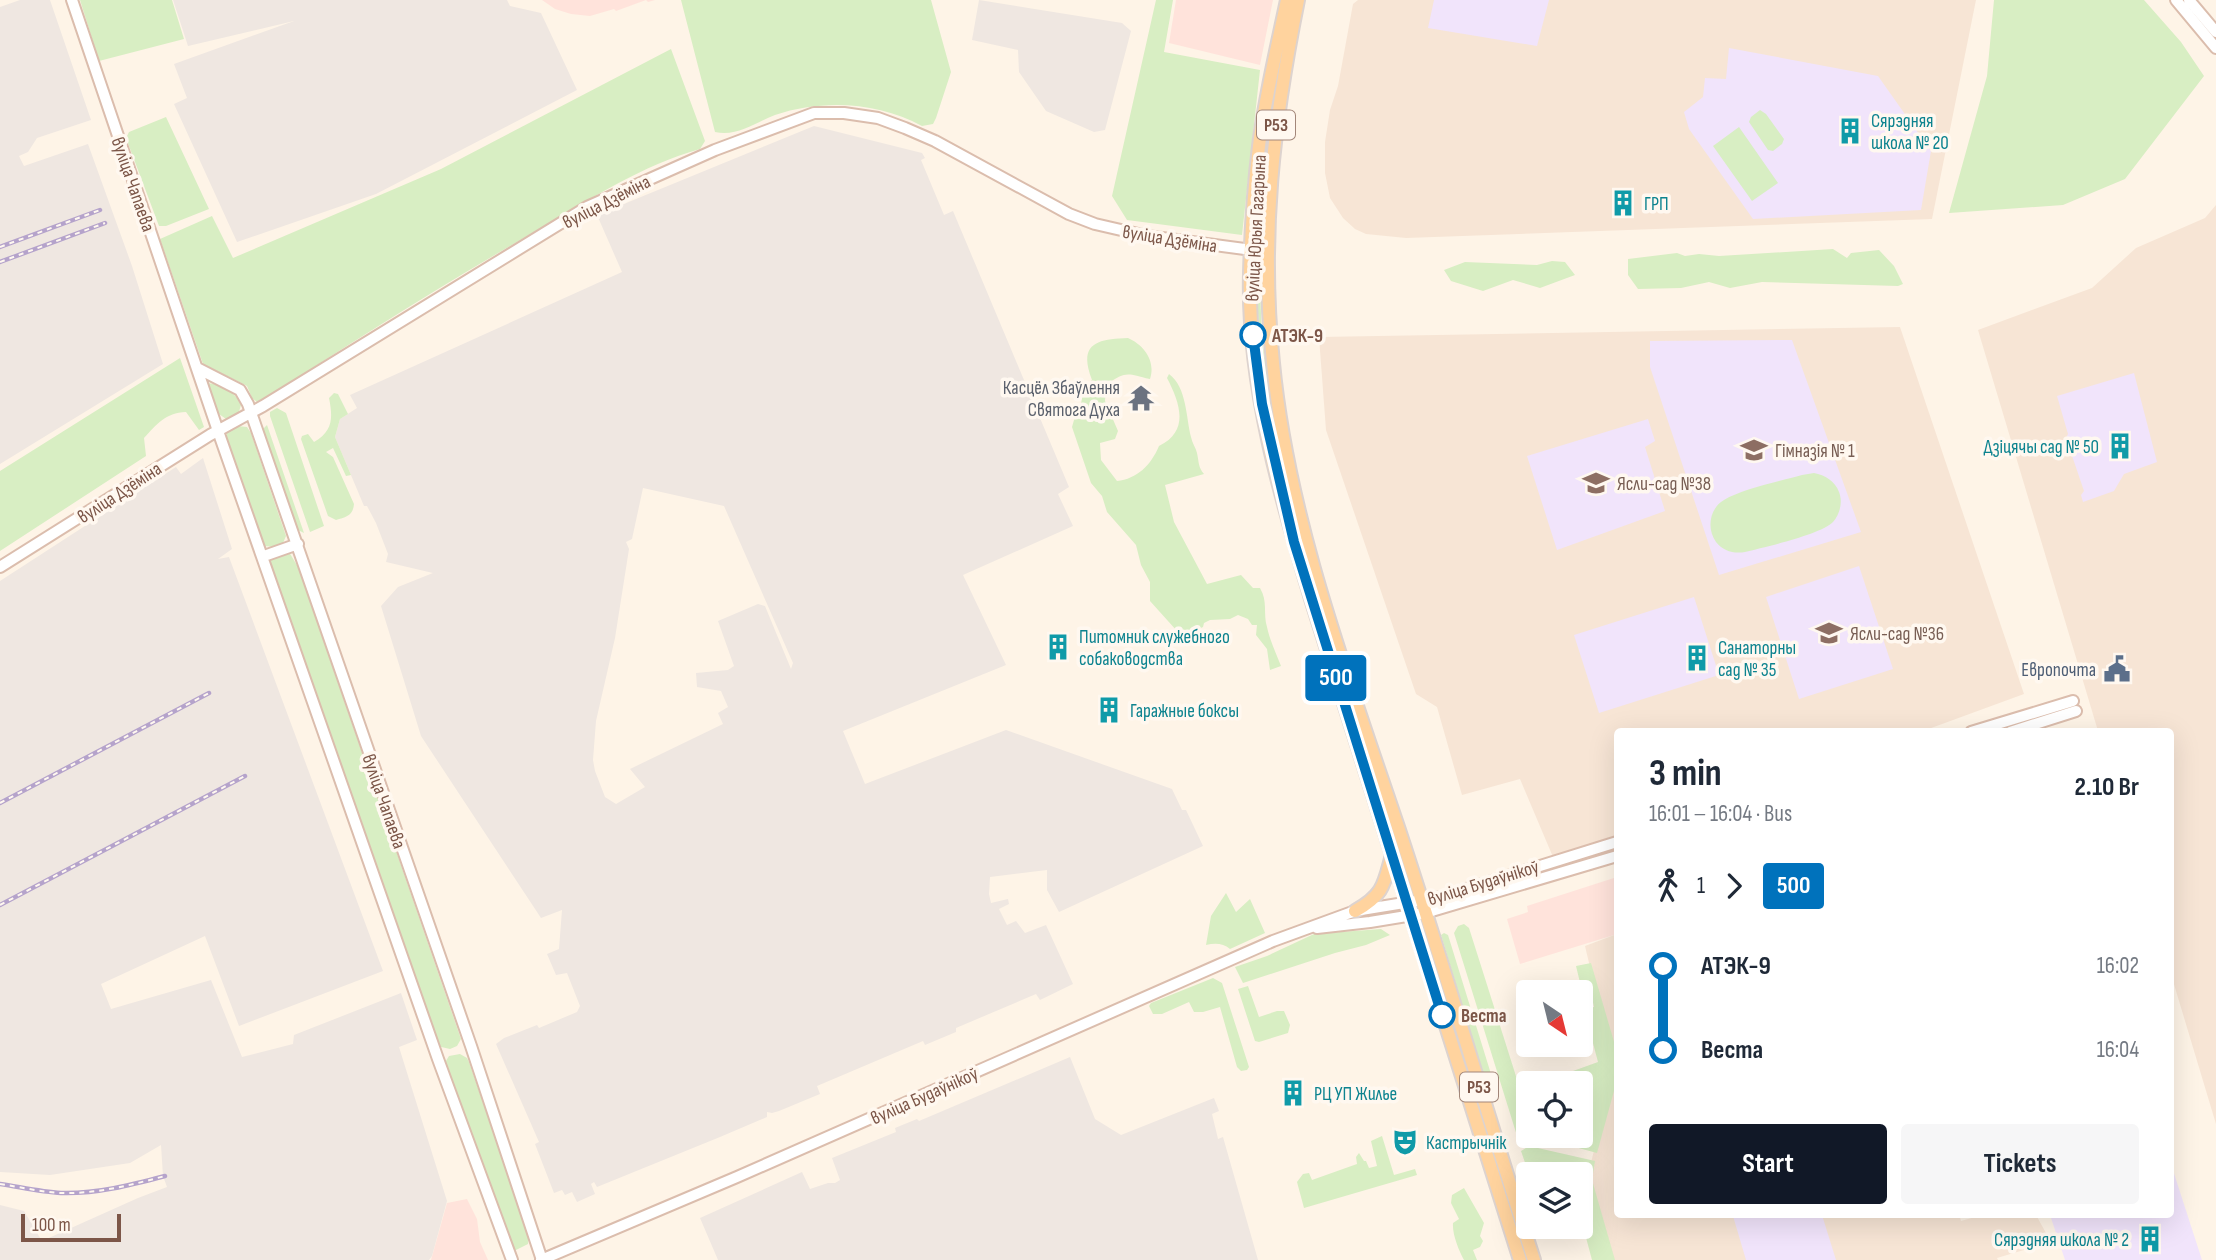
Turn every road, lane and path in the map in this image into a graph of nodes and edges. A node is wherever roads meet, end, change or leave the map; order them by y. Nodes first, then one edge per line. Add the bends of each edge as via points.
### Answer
1 (72, 0) edge
2 (1287, 0) edge
3 (1298, 0) edge
4 (2176, 0) edge
5 (2189, 0) edge
6 (2216, 32) edge
7 (2216, 48) edge
8 (1252, 251) junction
9 (1267, 252) junction
10 (197, 368) junction
11 (251, 413) junction
12 (218, 430) junction
13 (298, 544) junction
14 (264, 556) junction
15 (0, 567) edge
16 (1987, 728) edge
17 (2020, 728) edge
18 (1614, 843) edge
19 (1392, 854) junction
20 (1614, 857) edge
21 (1562, 859) junction
22 (1567, 870) junction
23 (1407, 903) junction
24 (1424, 907) junction
25 (1355, 911) junction
26 (1411, 916) junction
27 (1307, 929) junction
28 (512, 1260) edge
29 (542, 1260) edge
30 (1520, 1260) edge
31 (1534, 1260) edge

1 - 10 main road, вуліца Чапаева
2 - 8 main road, вуліца Юрыя Гагарына / Р53 via 1259,146
3 - 9 main road, вуліца Юрыя Гагарына / Р53 via 1277,117
4 - 7 main road
5 - 6 main road
8 - 9 main road, вуліца Дзёміна
8 - 11 main road, вуліца Дзёміна via 1095,224 1069,215 905,128 878,118 814,113 715,150 587,207
8 - 19 main road, вуліца Юрыя Гагарына / Р53 via 1256,369 1281,491
9 - 24 main road, вуліца Юрыя Гагарына / Р53 via 1273,364 1296,496 1328,612
10 - 11 main road, вуліца Чапаева via 240,390
10 - 12 main road, вуліца Чапаева
11 - 12 main road, вуліца Дзёміна
11 - 13 main road, вуліца Чапаева
12 - 14 main road, вуліца Чапаева
12 - 15 main road, вуліца Дзёміна
13 - 14 main road
13 - 29 main road, вуліца Чапаева
14 - 28 main road, вуліца Чапаева
16 - 17 main road via 2075,706
18 - 21 main road, вуліца Будаўнікоў
19 - 23 main road, вуліца Юрыя Гагарына / Р53
19 - 25 main road via 1383,889
20 - 22 main road, вуліца Будаўнікоў
21 - 22 main road
21 - 24 main road, вуліца Будаўнікоў
22 - 24 main road, вуліца Будаўнікоў
23 - 24 main road, вуліца Будаўнікоў
23 - 25 main road, вуліца Будаўнікоў
23 - 26 main road, вуліца Юрыя Гагарына / Р53
24 - 26 main road, вуліца Будаўнікоў
24 - 31 main road, вуліца Юрыя Гагарына / Р53
25 - 27 main road, вуліца Будаўнікоў
26 - 27 main road, вуліца Будаўнікоў
26 - 30 main road, вуліца Юрыя Гагарына / Р53
27 - 29 main road, вуліца Будаўнікоў

